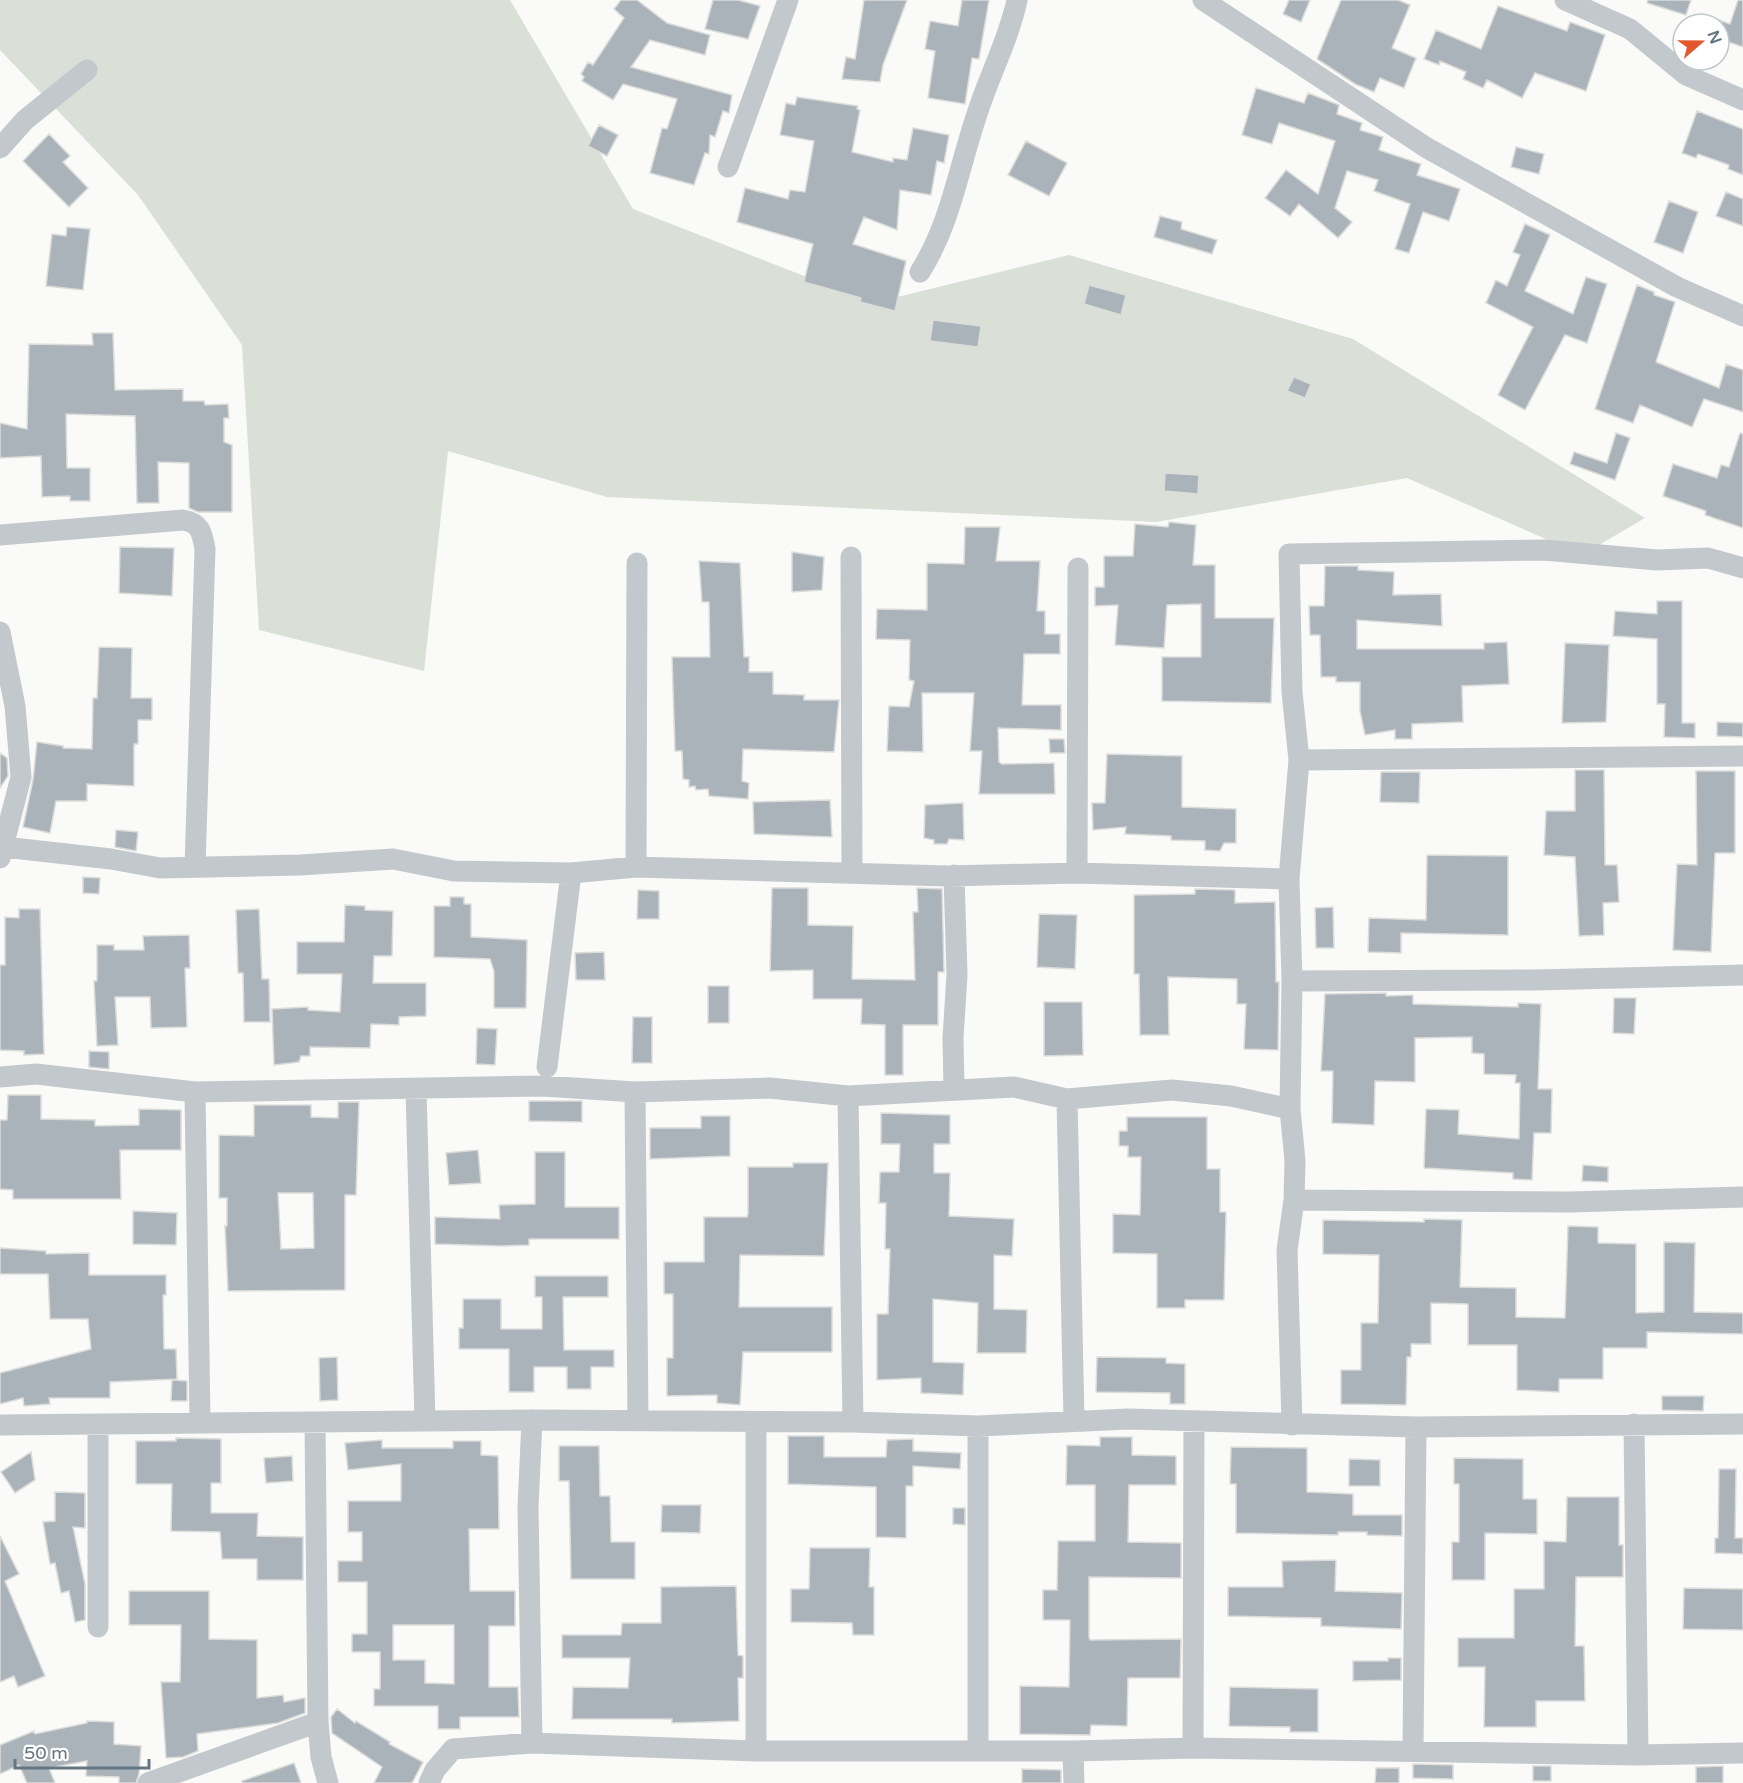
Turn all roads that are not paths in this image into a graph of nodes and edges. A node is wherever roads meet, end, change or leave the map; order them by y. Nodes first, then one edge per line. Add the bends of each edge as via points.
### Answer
1 (788, 0) edge
2 (1017, 0) edge
3 (1203, 0) edge
4 (1565, 0) edge
5 (87, 70) dead end
6 (1743, 100) edge
7 (0, 148) edge
8 (728, 167) dead end
9 (920, 273) dead end
10 (1743, 316) edge
11 (0, 534) edge
12 (851, 557) dead end
13 (637, 563) dead end
14 (1078, 568) dead end
15 (1743, 568) edge
16 (0, 632) edge
17 (1743, 756) edge
18 (1299, 760) junction
19 (7, 810) edge
20 (2, 853) edge
21 (195, 867) junction
22 (636, 867) junction
23 (852, 872) junction
24 (571, 873) junction
25 (1077, 873) junction
26 (954, 875) junction
27 (1289, 879) junction
28 (1743, 975) edge
29 (1292, 981) junction
30 (547, 1067) dead end
31 (0, 1077) edge
32 (954, 1089) junction
33 (417, 1090) junction
34 (195, 1092) junction
35 (634, 1092) junction
36 (848, 1096) junction
37 (1067, 1099) junction
38 (1290, 1109) junction
39 (1743, 1197) edge
40 (1294, 1200) junction
41 (425, 1420) junction
42 (532, 1420) junction
43 (1074, 1420) junction
44 (638, 1421) junction
45 (200, 1422) junction
46 (315, 1422) junction
47 (756, 1422) junction
48 (853, 1422) junction
49 (1194, 1422) junction
50 (1634, 1424) junction
51 (1743, 1424) edge
52 (0, 1425) edge
53 (98, 1425) junction
54 (1292, 1425) junction
55 (978, 1426) junction
56 (1416, 1427) junction
57 (98, 1627) dead end
58 (318, 1722) junction
59 (532, 1743) junction
60 (1193, 1748) junction
61 (756, 1751) junction
62 (978, 1751) junction
63 (1073, 1751) junction
64 (1413, 1751) junction
65 (1743, 1753) edge
66 (1638, 1755) junction
67 (148, 1783) edge
68 (328, 1783) edge
69 (429, 1783) edge
70 (1074, 1783) edge

1 - 8 street
2 - 9 street via 978,109 950,212
3 - 10 street via 1427,148 1677,287
4 - 6 street via 1630,29 1686,75
5 - 7 street via 25,120
11 - 21 street via 183,520 201,528 205,549
12 - 23 street
13 - 22 street
14 - 25 street
15 - 18 street via 1708,558 1657,560 1544,550 1288,554 1292,692
16 - 19 street via 21,760 21,777
17 - 18 street
18 - 27 street
19 - 20 street
20 - 21 street via 111,859 160,868
21 - 24 street via 393,859 454,871
22 - 23 street
22 - 24 street
23 - 26 street
24 - 30 street
25 - 26 street
25 - 27 street
26 - 32 street
27 - 29 street
28 - 29 street
29 - 38 street
31 - 34 street via 36,1074
32 - 36 street
32 - 37 street via 1014,1087
33 - 34 street
33 - 35 street via 543,1086
33 - 41 street
34 - 45 street
35 - 36 street via 770,1088
35 - 44 street
36 - 48 street
37 - 38 street via 1172,1090 1231,1096
37 - 43 street
38 - 40 street
39 - 40 street via 1569,1202
40 - 54 street via 1287,1250
41 - 42 street
41 - 46 street
42 - 44 street
42 - 59 street via 528,1507
43 - 49 street
43 - 55 street
44 - 47 street
45 - 46 street
45 - 53 street
46 - 58 street
47 - 48 street
47 - 61 street
48 - 55 street
49 - 54 street
49 - 60 street
50 - 51 street
50 - 56 street
50 - 66 street
52 - 53 street
53 - 57 street
54 - 56 street
55 - 62 street
56 - 64 street
58 - 67 street
58 - 68 street
59 - 61 street
59 - 69 street via 453,1749
60 - 63 street
60 - 64 street
61 - 62 street
62 - 63 street
63 - 70 street
64 - 66 street
65 - 66 street

